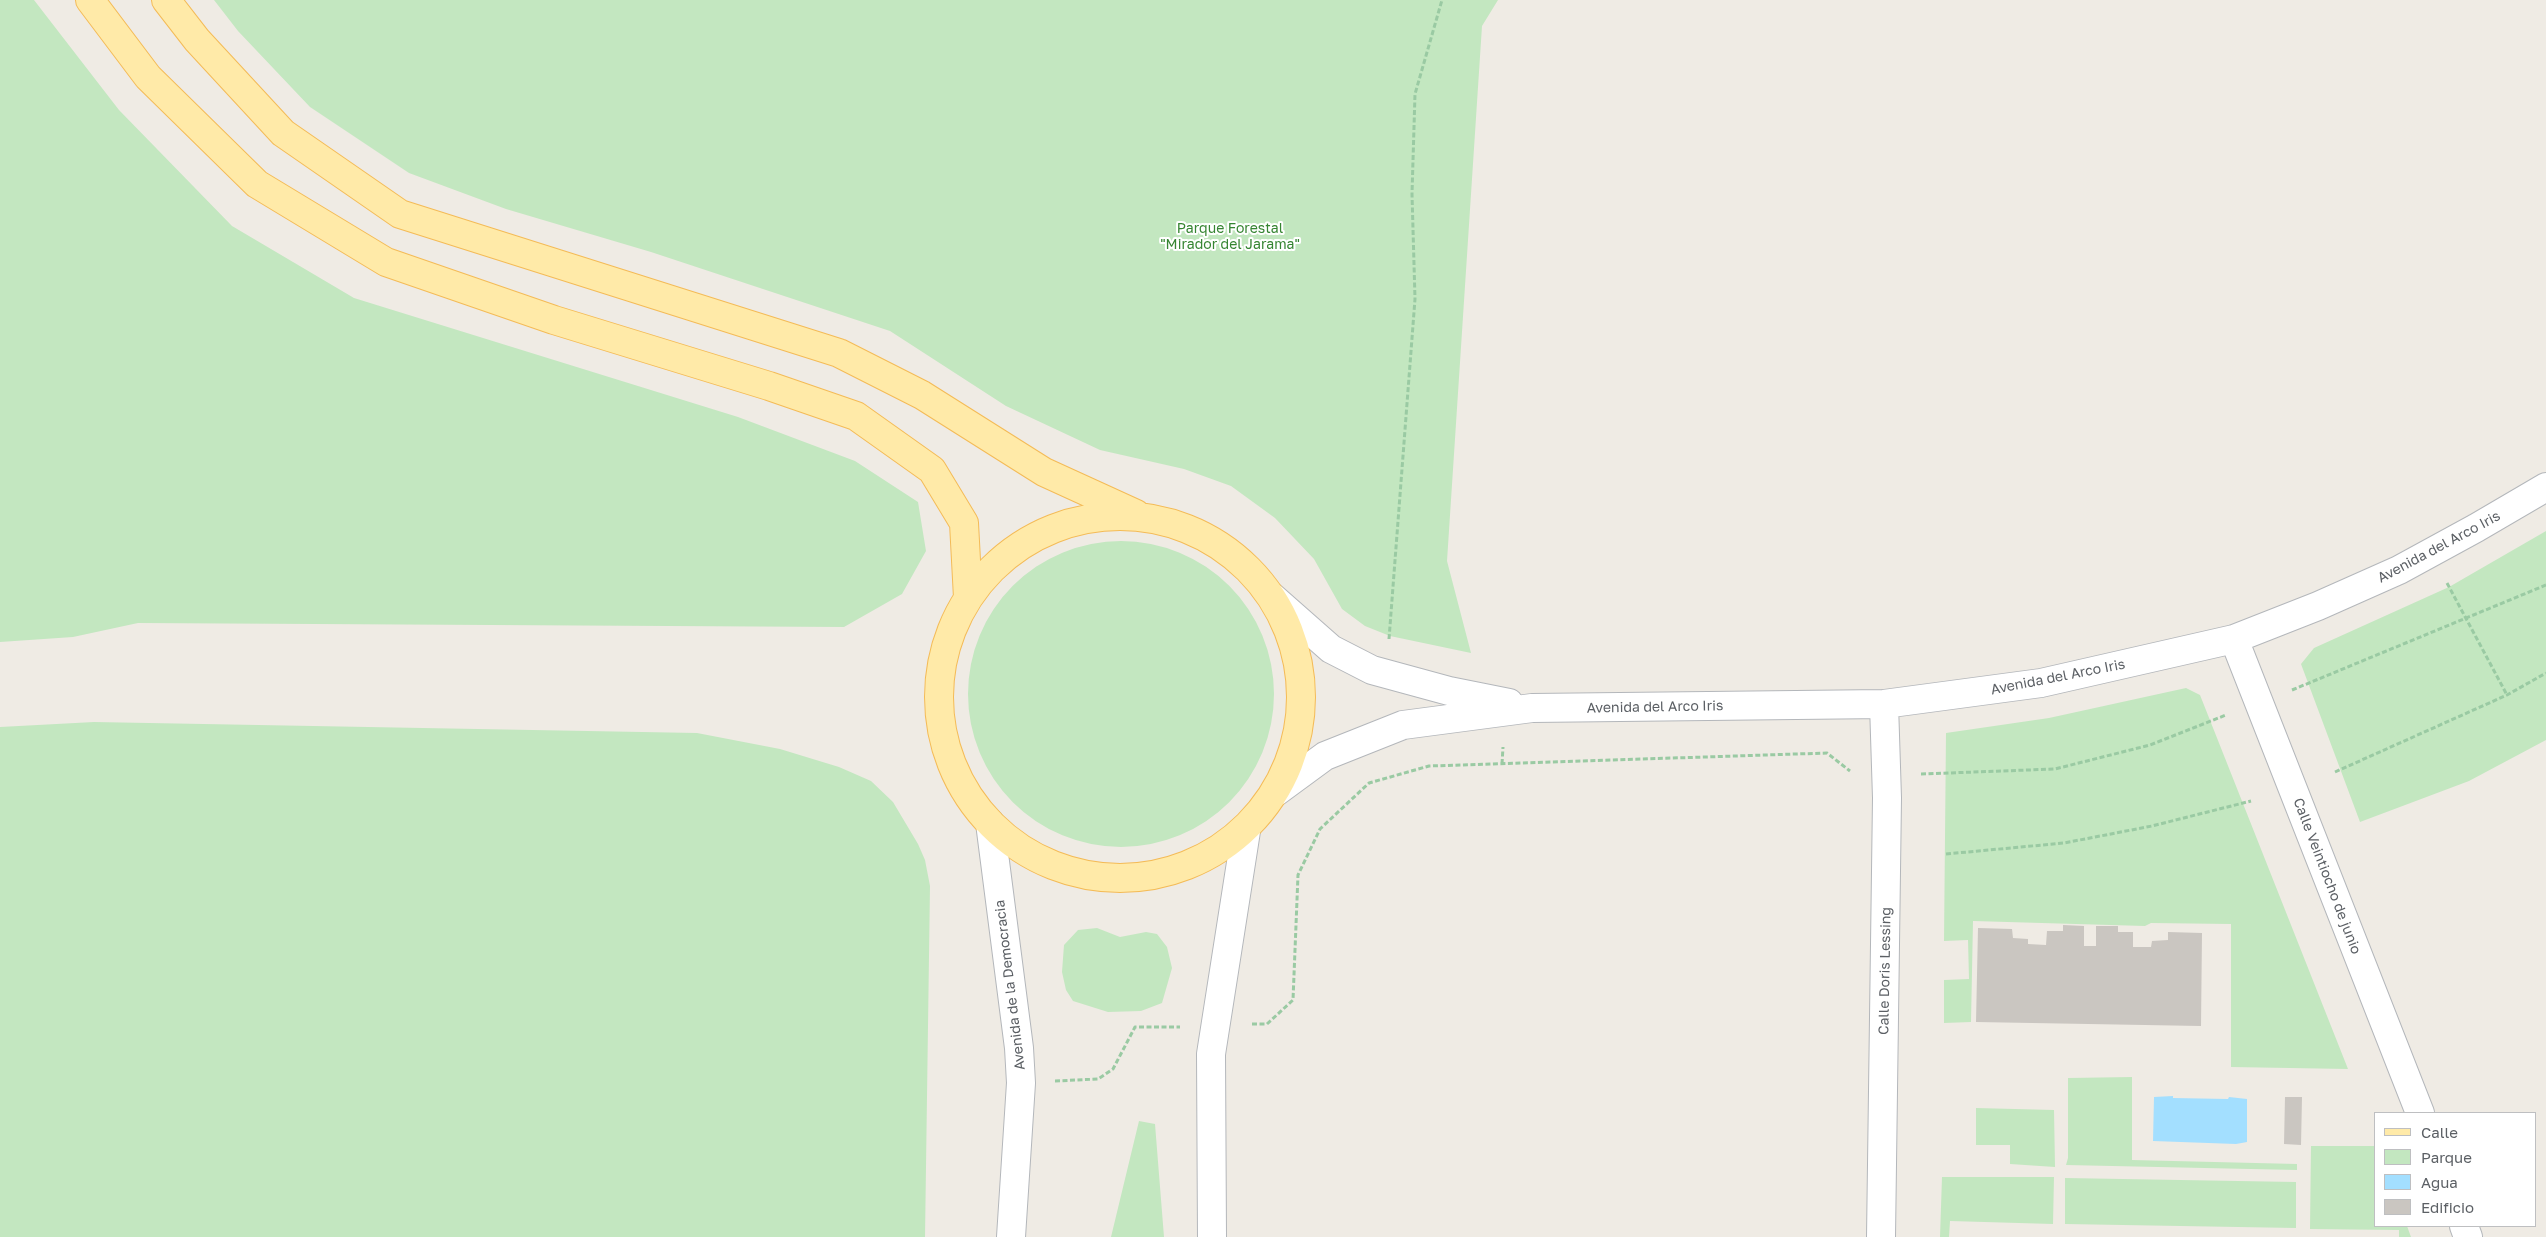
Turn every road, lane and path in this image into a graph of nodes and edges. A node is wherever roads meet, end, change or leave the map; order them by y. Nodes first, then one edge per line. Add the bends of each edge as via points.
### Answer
1 (90, 0) edge
2 (166, 0) edge
3 (1442, 0) edge
4 (2546, 487) edge
5 (1141, 516) junction
6 (2446, 580) dead end
7 (2546, 585) edge
8 (1272, 597) junction
9 (968, 598) junction
10 (2466, 618) junction
11 (2234, 639) junction
12 (1388, 643) dead end
13 (2546, 673) edge
14 (2507, 695) junction
15 (2258, 702) junction
16 (1884, 704) junction
17 (1532, 708) junction
18 (2336, 772) dead end
19 (1888, 774) junction
20 (1276, 792) junction
21 (2251, 802) dead end
22 (990, 823) junction
23 (1246, 830) junction
24 (1946, 854) dead end
25 (1215, 1026) junction
26 (1021, 1083) junction
27 (2420, 1112) edge
28 (1011, 1237) edge
29 (1212, 1237) edge
30 (1881, 1237) edge

1 - 9 main road via 148,77 257,184 386,262 554,320 856,416 932,470 964,523
2 - 5 main road via 197,40 283,133 400,214 839,353 922,395 1044,472
3 - 12 path via 1415,94 1412,194 1415,299
4 - 11 street, Avenida del Arco Iris via 2398,570
5 - 8 main road via 1193,530 1237,558
5 - 9 main road via 1091,517 1043,532 1001,560
6 - 10 path
7 - 10 path
8 - 17 street, Avenida del Arco Iris via 1331,648 1372,670 1449,691
8 - 20 main road via 1295,645 1303,697 1296,746
9 - 22 main road via 950,631 941,668 938,724 958,777
10 - 14 path
10 - 15 path
11 - 15 street, Calle Veintiocho de junio
11 - 16 street, Avenida del Arco Iris via 2041,683
13 - 14 path
14 - 18 path
15 - 19 path via 2150,745 2055,770
15 - 27 street, Calle Veintiocho de junio
16 - 17 street, Avenida del Arco Iris
16 - 19 street, Calle Doris Lessing
17 - 20 street, Avenida del Arco Iris via 1403,725 1325,756
19 - 25 path via 1851,772 1827,753 1429,766 1369,783 1320,829 1298,875 1294,1000 1267,1024
19 - 30 street, Calle Doris Lessing
20 - 23 main road
21 - 24 path via 2064,843
22 - 23 main road via 1035,858 1088,876 1144,878 1198,862
22 - 26 street, Avenida de la Democracia
23 - 25 street
25 - 26 path via 1135,1027 1113,1069 1098,1079
25 - 29 street via 1211,1054
26 - 28 street, Avenida de la Democracia

